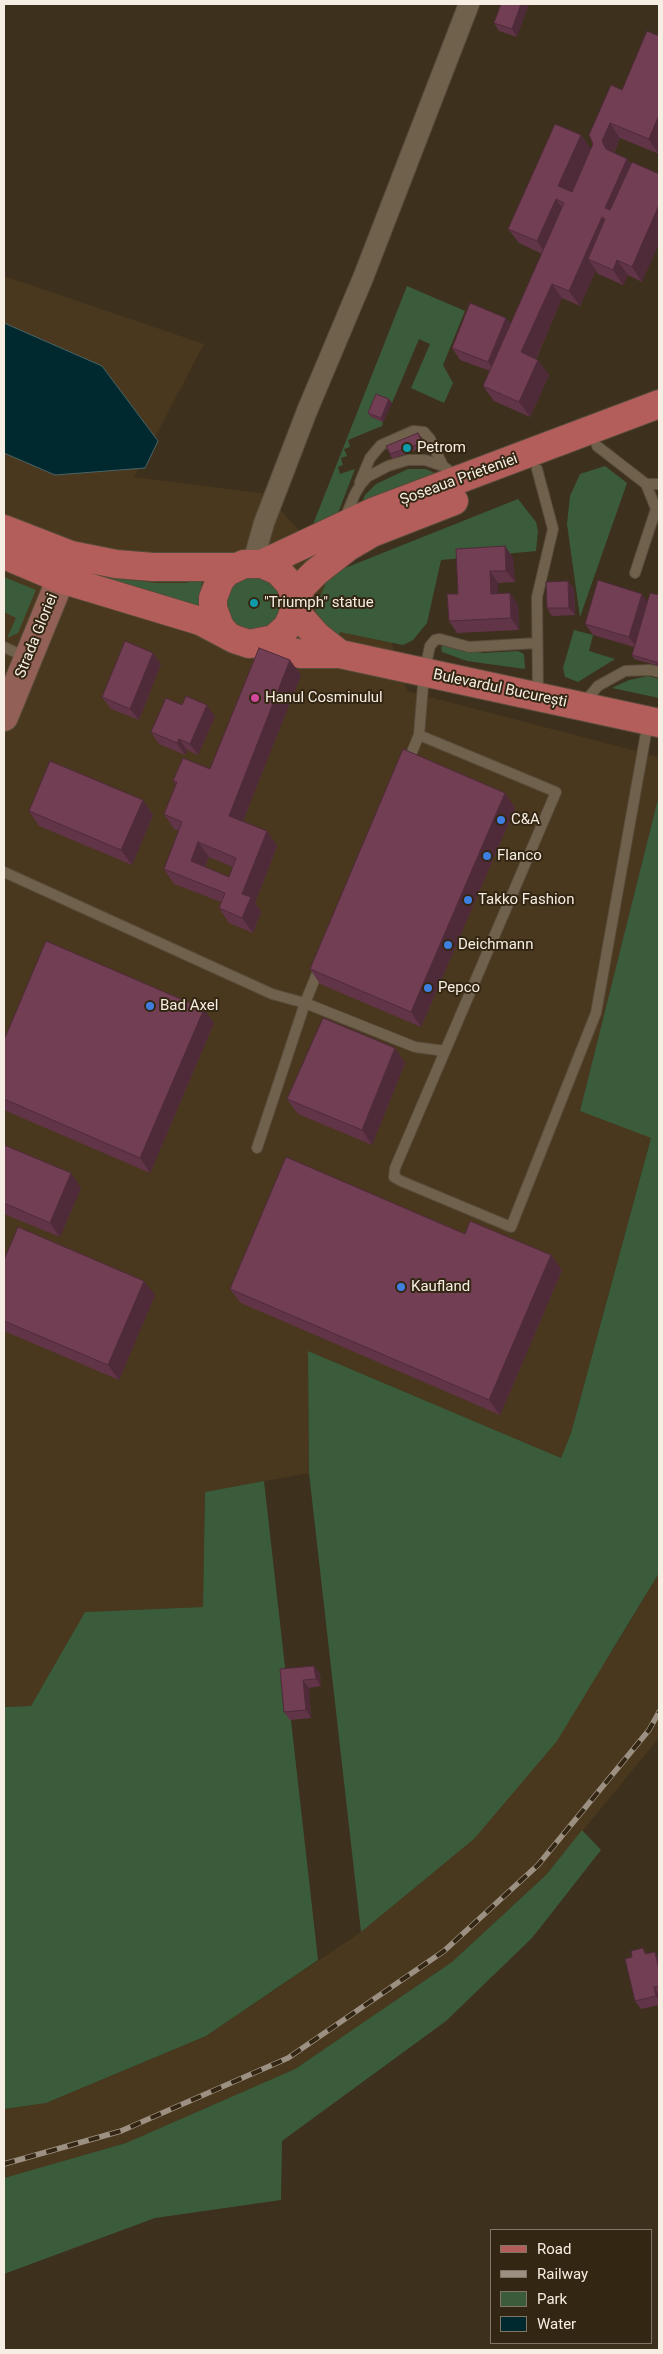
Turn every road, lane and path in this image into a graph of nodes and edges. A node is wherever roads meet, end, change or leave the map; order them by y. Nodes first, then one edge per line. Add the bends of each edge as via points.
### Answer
1 (469, 4) edge
2 (659, 404) edge
3 (659, 423) edge
4 (597, 446) junction
5 (537, 469) junction
6 (451, 472) junction
7 (646, 484) junction
8 (659, 484) edge
9 (355, 494) junction
10 (342, 525) junction
11 (4, 529) edge
12 (4, 555) edge
13 (250, 564) junction
14 (66, 567) junction
15 (635, 573) dead end
16 (294, 606) junction
17 (227, 635) junction
18 (537, 643) junction
19 (257, 644) junction
20 (4, 647) edge
21 (340, 654) junction
22 (28, 658) junction
23 (659, 672) edge
24 (424, 673) junction
25 (538, 697) junction
26 (581, 706) junction
27 (4, 716) edge
28 (654, 721) edge
29 (419, 735) junction
30 (404, 771) edge
31 (4, 872) edge
32 (324, 958) edge
33 (305, 1002) junction
34 (446, 1051) junction
35 (257, 1148) dead end

1 - 13 street via 363,278 307,411
2 - 6 main road, Șoseaua Prieteniei
3 - 4 main road, Șoseaua Prieteniei
4 - 5 main road, Șoseaua Prieteniei
4 - 7 lane
5 - 16 main road, Șoseaua Prieteniei via 372,533 316,572 303,585
5 - 18 lane via 553,529 537,596
6 - 9 lane via 425,460 397,462 367,477
6 - 9 lane via 424,432 413,431 388,440 375,451
6 - 10 main road, Șoseaua Prieteniei
7 - 8 lane
7 - 15 lane via 656,509
9 - 10 lane
10 - 13 main road, Șoseaua Prieteniei
11 - 14 main road
12 - 14 main road
13 - 14 main road
13 - 16 main road via 271,566 285,577 290,584
13 - 17 main road via 220,580 213,598 216,618
14 - 17 main road
14 - 22 main road, Strada Gloriei
16 - 19 main road via 292,619 281,634
16 - 21 main road via 317,636
17 - 19 main road via 241,642
18 - 24 lane via 469,647 435,640 430,646
18 - 25 lane
19 - 21 main road via 302,654
20 - 22 lane
21 - 24 main road, Bulevardul București
22 - 27 main road, Strada Gloriei
23 - 26 lane via 625,672 598,686
24 - 25 main road, Bulevardul București
24 - 29 lane
25 - 26 main road, Bulevardul București
26 - 28 main road, Bulevardul București
28 - 34 lane via 596,1013 511,1227 394,1177 395,1168
29 - 30 lane
29 - 34 lane via 556,792
31 - 33 lane via 272,994
32 - 33 lane
33 - 34 lane via 415,1047
33 - 35 lane

